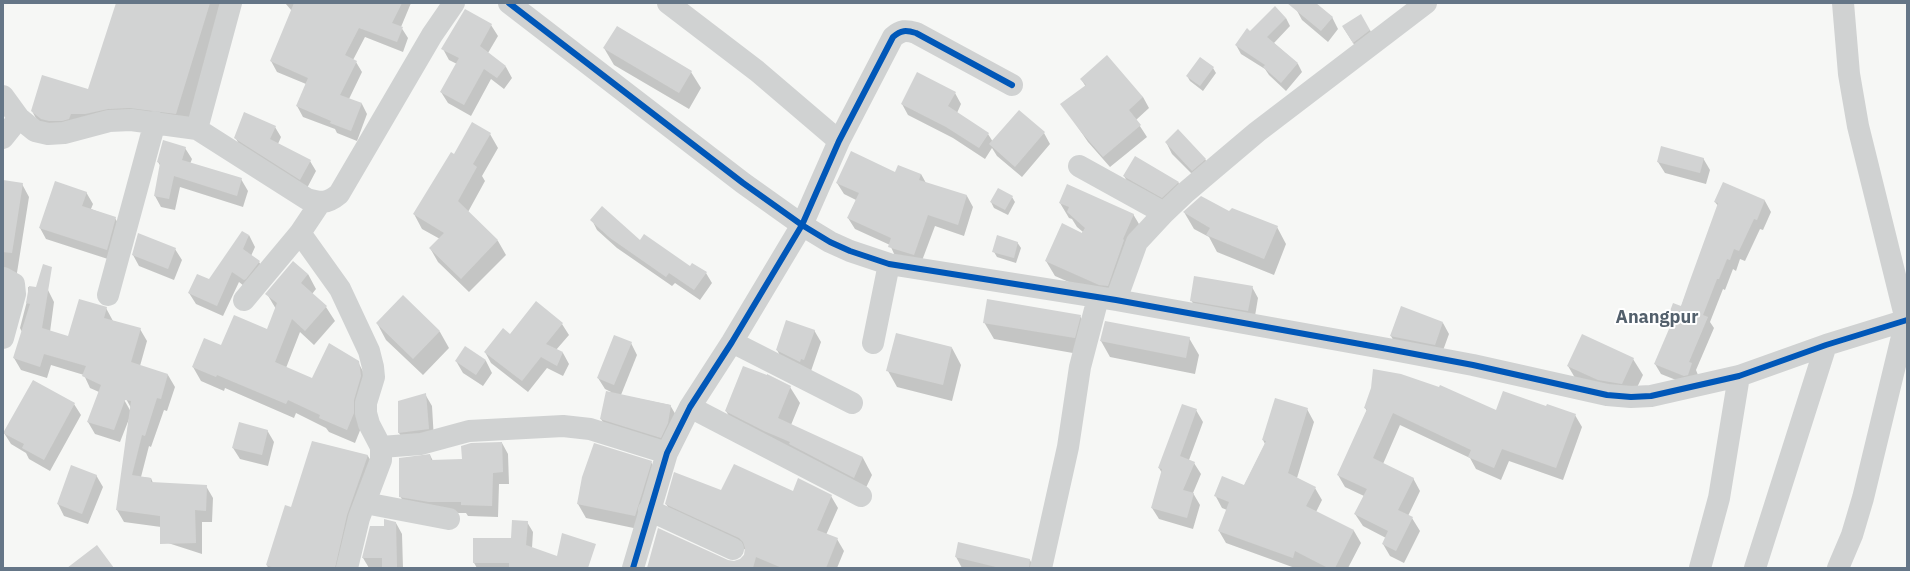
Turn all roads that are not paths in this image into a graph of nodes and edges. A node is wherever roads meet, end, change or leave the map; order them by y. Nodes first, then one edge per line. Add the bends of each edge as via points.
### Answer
1 (231, 3) edge
2 (454, 3) edge
3 (509, 3) edge
4 (668, 3) edge
5 (1426, 3) edge
6 (1843, 3) edge
7 (1012, 85) dead end
8 (3, 96) edge
9 (20, 118) junction
10 (155, 122) junction
11 (197, 129) junction
12 (3, 138) edge
13 (839, 141) junction
14 (1079, 166) dead end
15 (320, 203) junction
16 (1164, 213) junction
17 (802, 225) junction
18 (300, 233) junction
19 (889, 264) junction
20 (3, 278) edge
21 (108, 295) dead end
22 (1107, 299) junction
23 (244, 300) dead end
24 (1907, 320) edge
25 (3, 338) edge
26 (732, 342) junction
27 (873, 343) dead end
28 (1826, 345) junction
29 (1739, 376) junction
30 (852, 403) dead end
31 (690, 407) junction
32 (381, 447) junction
33 (667, 453) junction
34 (861, 496) dead end
35 (365, 503) junction
36 (649, 510) junction
37 (449, 519) dead end
38 (733, 549) dead end
39 (347, 568) edge
40 (634, 568) edge
41 (1041, 568) edge
42 (1700, 568) edge
43 (1755, 568) edge
44 (1838, 568) edge

1 - 11 street
2 - 15 street via 428,41 339,194 331,201
3 - 17 street via 718,164
4 - 13 street via 752,68
5 - 16 street via 1257,132
6 - 24 street via 1849,74 1858,126
7 - 13 street via 930,39 908,30 899,32 893,37
8 - 9 street
9 - 10 street via 35,131 48,134 64,133 109,121
9 - 12 street
10 - 11 street
10 - 21 street
11 - 15 street via 307,199
13 - 17 street
14 - 16 street
15 - 18 street
16 - 22 street via 1137,242
17 - 19 street via 843,248
17 - 26 street
18 - 23 street
18 - 32 street via 340,289 369,352 374,377 366,403 366,413
19 - 22 street
19 - 27 street
20 - 25 street via 14,284 15,294
22 - 29 street via 1427,356 1631,398 1651,396
22 - 41 street via 1080,367 1068,447
24 - 28 street
24 - 44 street via 1863,498 1852,535
26 - 30 street
26 - 31 street
28 - 29 street
28 - 43 street
29 - 42 street via 1719,498
31 - 33 street
31 - 34 street
32 - 33 street via 421,444 469,431 563,426 590,429
32 - 35 street via 381,460
33 - 36 street
35 - 37 street
35 - 39 street
36 - 38 street
36 - 40 street

